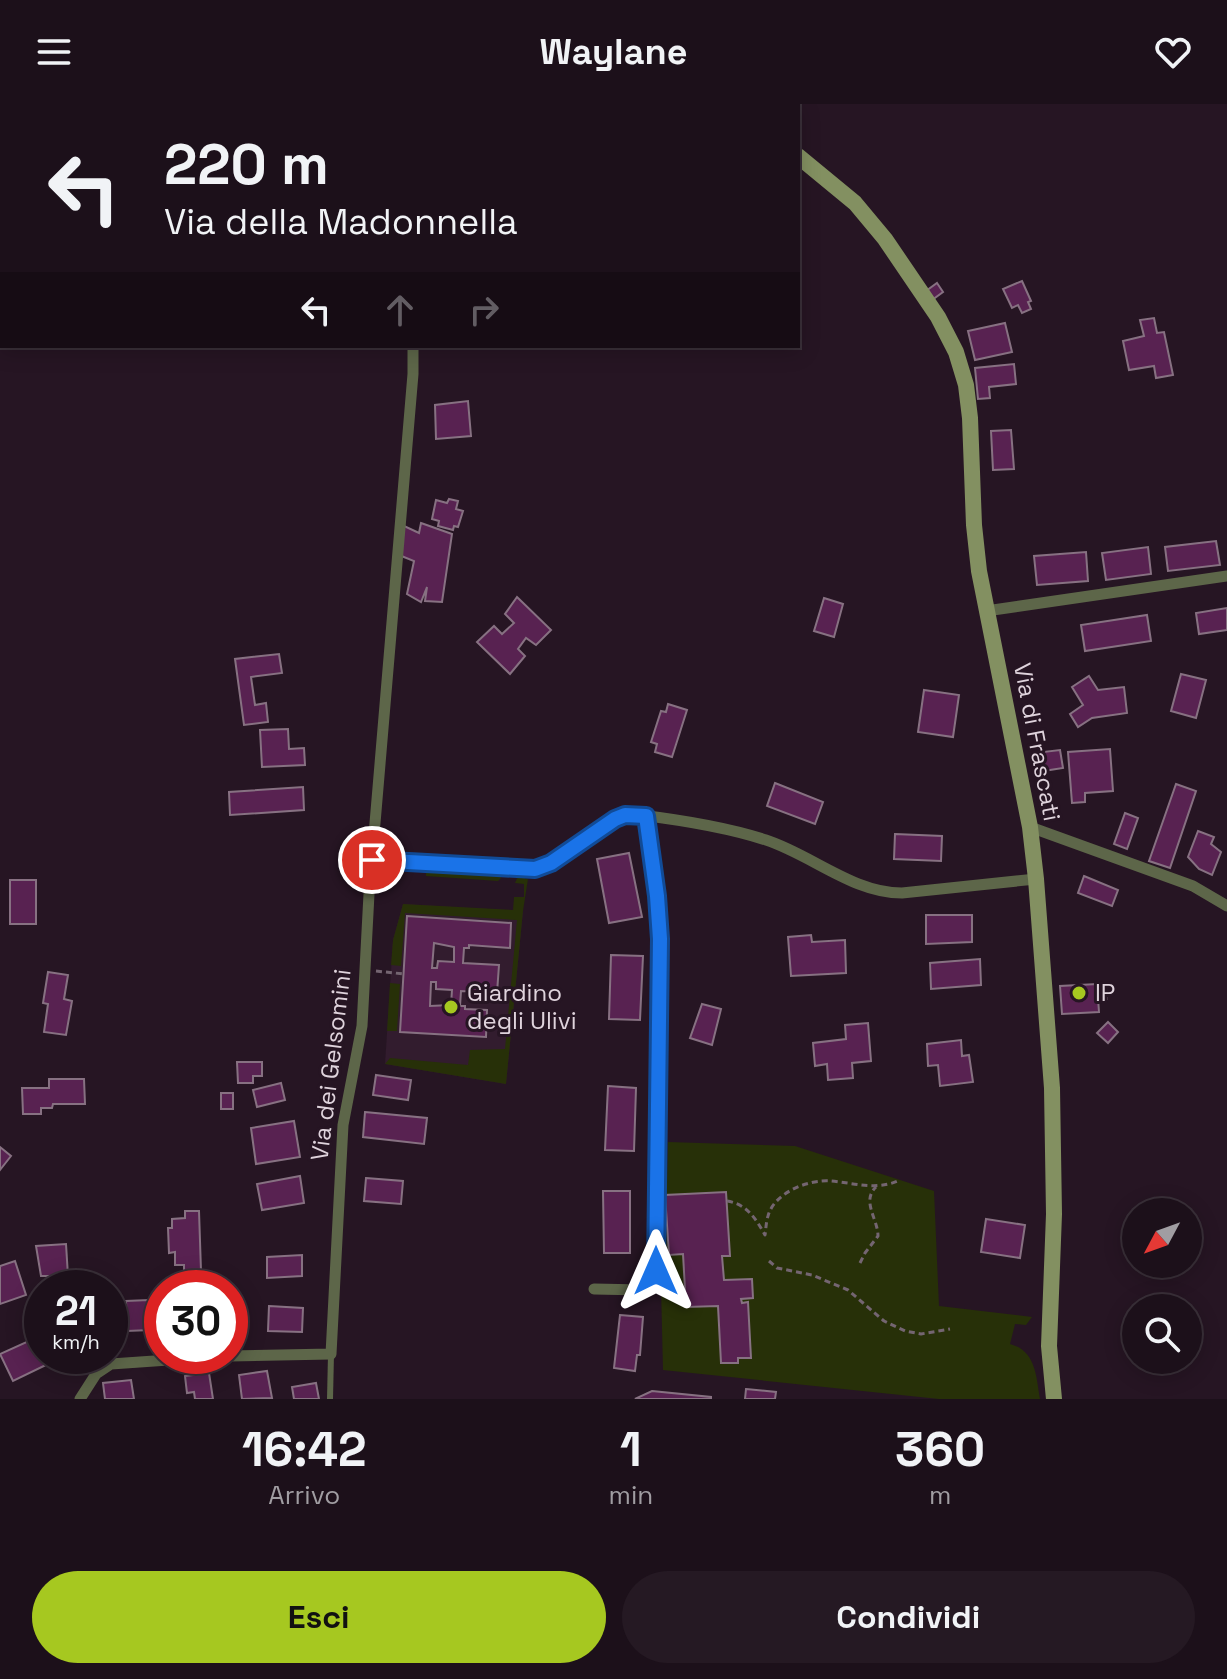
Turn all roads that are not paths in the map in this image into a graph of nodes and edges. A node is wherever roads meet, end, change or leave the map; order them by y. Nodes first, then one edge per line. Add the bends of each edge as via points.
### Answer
1 (800, 158) edge
2 (413, 348) edge
3 (1227, 576) edge
4 (986, 611) junction
5 (646, 816) junction
6 (1030, 827) junction
7 (372, 860) junction
8 (1036, 879) junction
9 (1227, 906) edge
10 (594, 1289) dead end
11 (331, 1354) junction
12 (248, 1356) edge
13 (144, 1362) edge
14 (80, 1399) edge
15 (330, 1399) edge
16 (1054, 1399) edge

1 - 4 main road, Via di Frascati via 873,223 929,302 956,352 969,399 974,525
2 - 7 street, Via dei Gelsomini
3 - 4 street
4 - 6 main road, Via di Frascati
5 - 7 street via 625,815 535,869
5 - 8 street via 766,840 883,891
5 - 10 street via 660,939 656,1279 646,1289
6 - 8 main road, Via di Frascati
6 - 9 street via 1193,886
7 - 11 street, Via dei Gelsomini via 362,1026 343,1125
8 - 16 main road, Via di Frascati via 1052,1088 1049,1346
11 - 12 street
11 - 15 lane
13 - 14 street via 111,1364 96,1374

